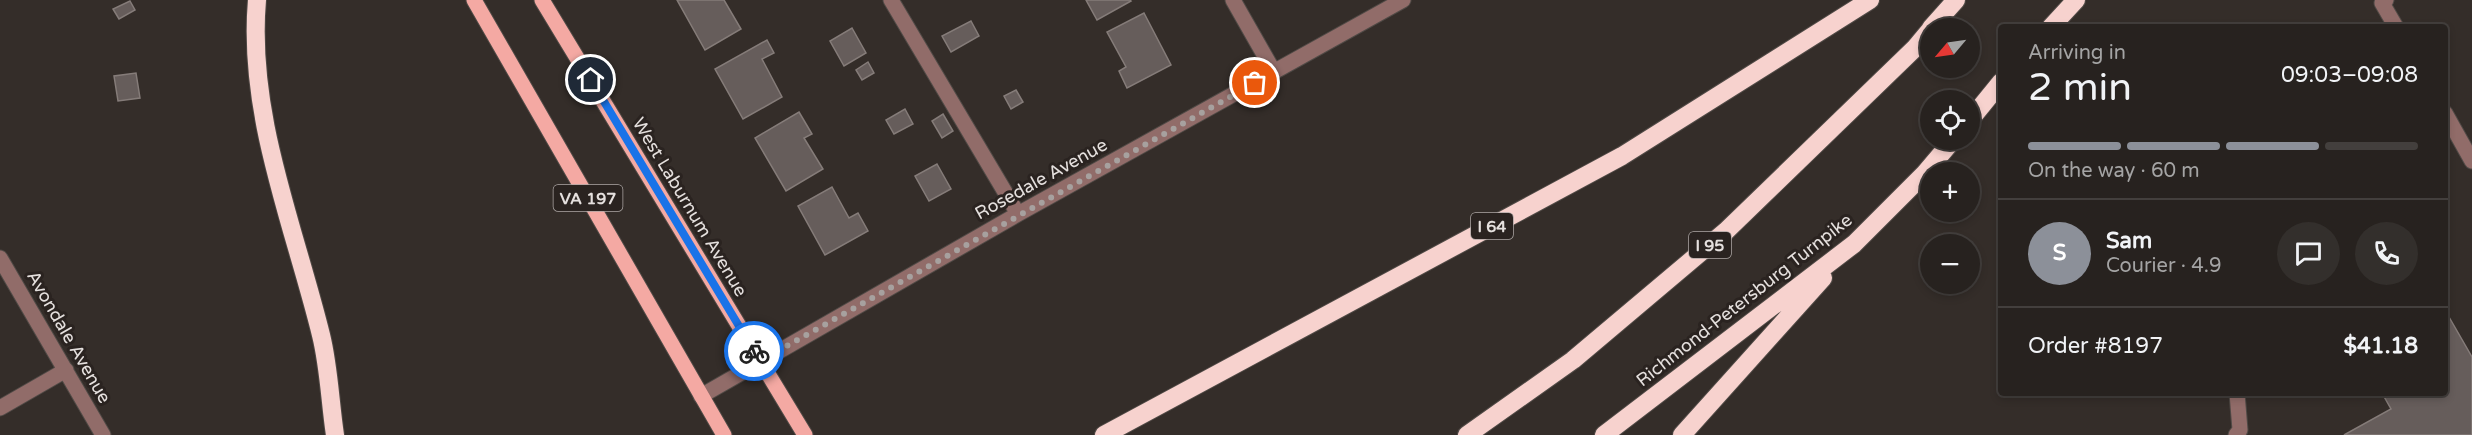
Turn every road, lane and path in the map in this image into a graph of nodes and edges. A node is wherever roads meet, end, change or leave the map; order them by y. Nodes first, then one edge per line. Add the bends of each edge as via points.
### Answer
1 (257, 0) edge
2 (474, 0) edge
3 (542, 0) edge
4 (891, 0) edge
5 (1233, 0) edge
6 (1402, 0) edge
7 (1870, 0) edge
8 (1956, 0) edge
9 (2076, 0) edge
10 (2386, 0) edge
11 (1940, 18) edge
12 (2054, 24) edge
13 (2394, 24) edge
14 (1920, 42) edge
15 (1274, 72) junction
16 (1998, 86) edge
17 (1980, 108) edge
18 (2448, 118) edge
19 (1944, 150) edge
20 (2472, 161) edge
21 (1018, 214) junction
22 (1854, 244) junction
23 (0, 258) edge
24 (760, 361) junction
25 (66, 370) junction
26 (701, 396) junction
27 (2237, 396) edge
28 (0, 408) edge
29 (104, 435) edge
30 (335, 435) edge
31 (724, 435) edge
32 (805, 435) edge
33 (1104, 435) edge
34 (1467, 435) edge
35 (1604, 435) edge
36 (1682, 435) edge
37 (2236, 435) edge

1 - 30 highway via 254,36 261,104 322,338
2 - 26 main road, VA 197
3 - 24 main road, West Laburnum Avenue / VA 197
4 - 21 street
5 - 15 street
6 - 15 street, Rosedale Avenue
7 - 33 highway, I 64 via 1622,156
8 - 11 highway, I 95
9 - 12 highway
10 - 13 street via 2382,3
14 - 34 highway, I 95 via 1726,231 1573,360
15 - 21 street, Rosedale Avenue
16 - 17 highway
18 - 20 street
19 - 22 highway, Richmond-Petersburg Turnpike
21 - 24 street, Rosedale Avenue
22 - 35 highway, Richmond-Petersburg Turnpike
22 - 36 highway
23 - 25 street, Avondale Avenue
24 - 26 street, Rosedale Avenue
24 - 32 main road, West Laburnum Avenue / VA 197
25 - 28 street
25 - 29 street, Avondale Avenue
26 - 31 main road, VA 197
27 - 37 street via 2240,430

